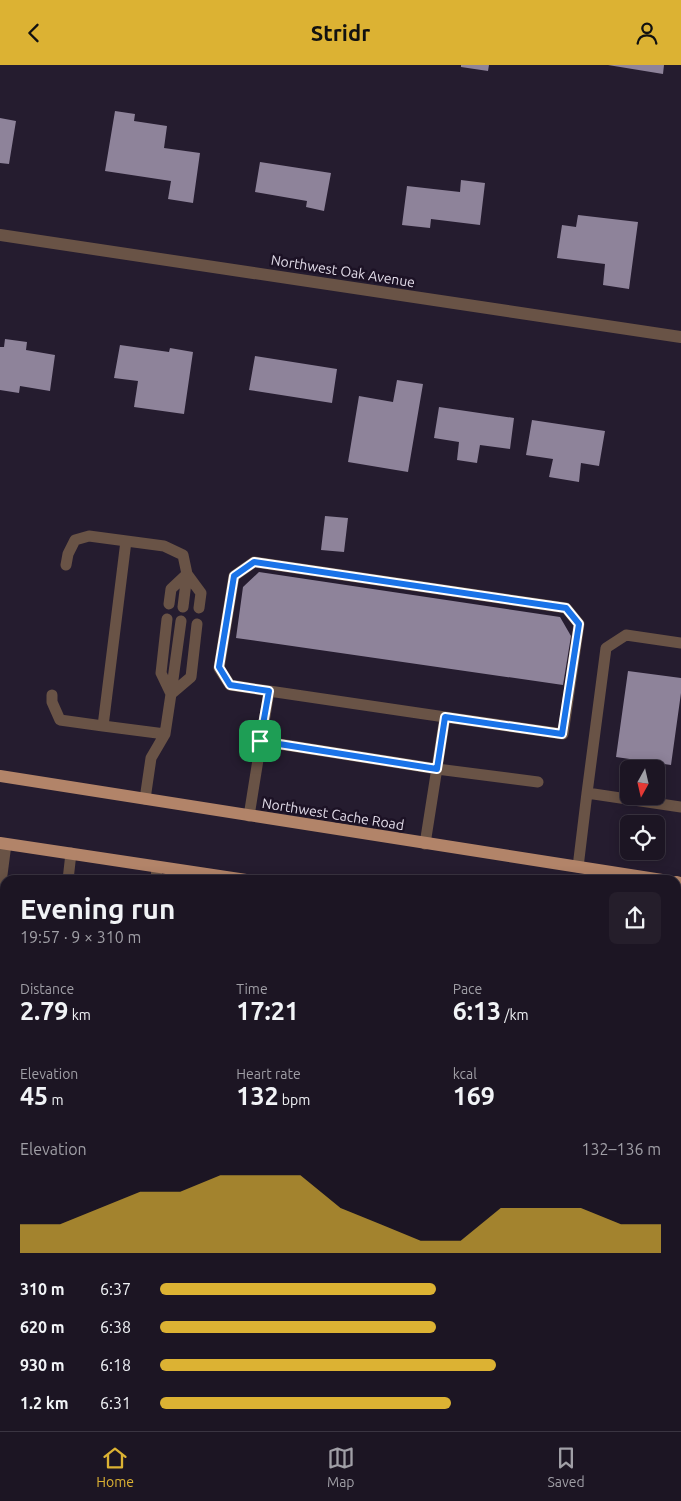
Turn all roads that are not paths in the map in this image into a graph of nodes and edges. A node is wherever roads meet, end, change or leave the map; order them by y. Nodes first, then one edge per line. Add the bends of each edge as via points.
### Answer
1 (0, 235) edge
2 (681, 337) edge
3 (126, 541) junction
4 (66, 565) dead end
5 (187, 574) junction
6 (169, 604) dead end
7 (183, 607) dead end
8 (199, 608) dead end
9 (168, 619) dead end
10 (181, 621) dead end
11 (198, 624) dead end
12 (681, 643) edge
13 (269, 691) junction
14 (171, 694) junction
15 (52, 695) dead end
16 (445, 717) junction
17 (103, 727) junction
18 (165, 734) junction
19 (260, 741) junction
20 (437, 769) junction
21 (0, 777) edge
22 (538, 782) dead end
23 (587, 793) junction
24 (145, 799) junction
25 (681, 807) edge
26 (249, 816) junction
27 (3, 843) edge
28 (425, 844) junction
29 (71, 853) junction
30 (157, 867) junction
31 (578, 867) junction
32 (1, 875) edge
33 (69, 875) edge
34 (156, 875) edge
35 (212, 875) edge
36 (630, 875) edge

1 - 2 street, Northwest Oak Avenue
3 - 4 lane via 89,536 75,539
3 - 5 lane via 164,547 183,555
3 - 17 lane
5 - 6 lane via 171,589
5 - 7 lane
5 - 8 lane via 202,593
9 - 14 lane via 161,673
10 - 14 lane
11 - 14 lane via 191,677
12 - 23 lane via 626,635 606,648
13 - 16 lane
13 - 16 lane via 230,685 219,667 234,576 254,562 566,608 579,624 562,734
13 - 19 lane
14 - 18 lane
15 - 17 lane via 60,720
16 - 20 lane
17 - 18 lane
18 - 24 lane via 151,757
19 - 20 lane
19 - 26 lane
20 - 22 lane
20 - 28 lane
21 - 24 main road, Northwest Cache Road
23 - 25 lane
23 - 31 lane
24 - 26 main road, Northwest Cache Road
26 - 28 main road, Northwest Cache Road
27 - 29 main road
27 - 32 lane
28 - 31 main road, Northwest Cache Road
29 - 30 main road
29 - 33 lane
30 - 34 lane
30 - 35 main road
31 - 36 main road, Northwest Cache Road

